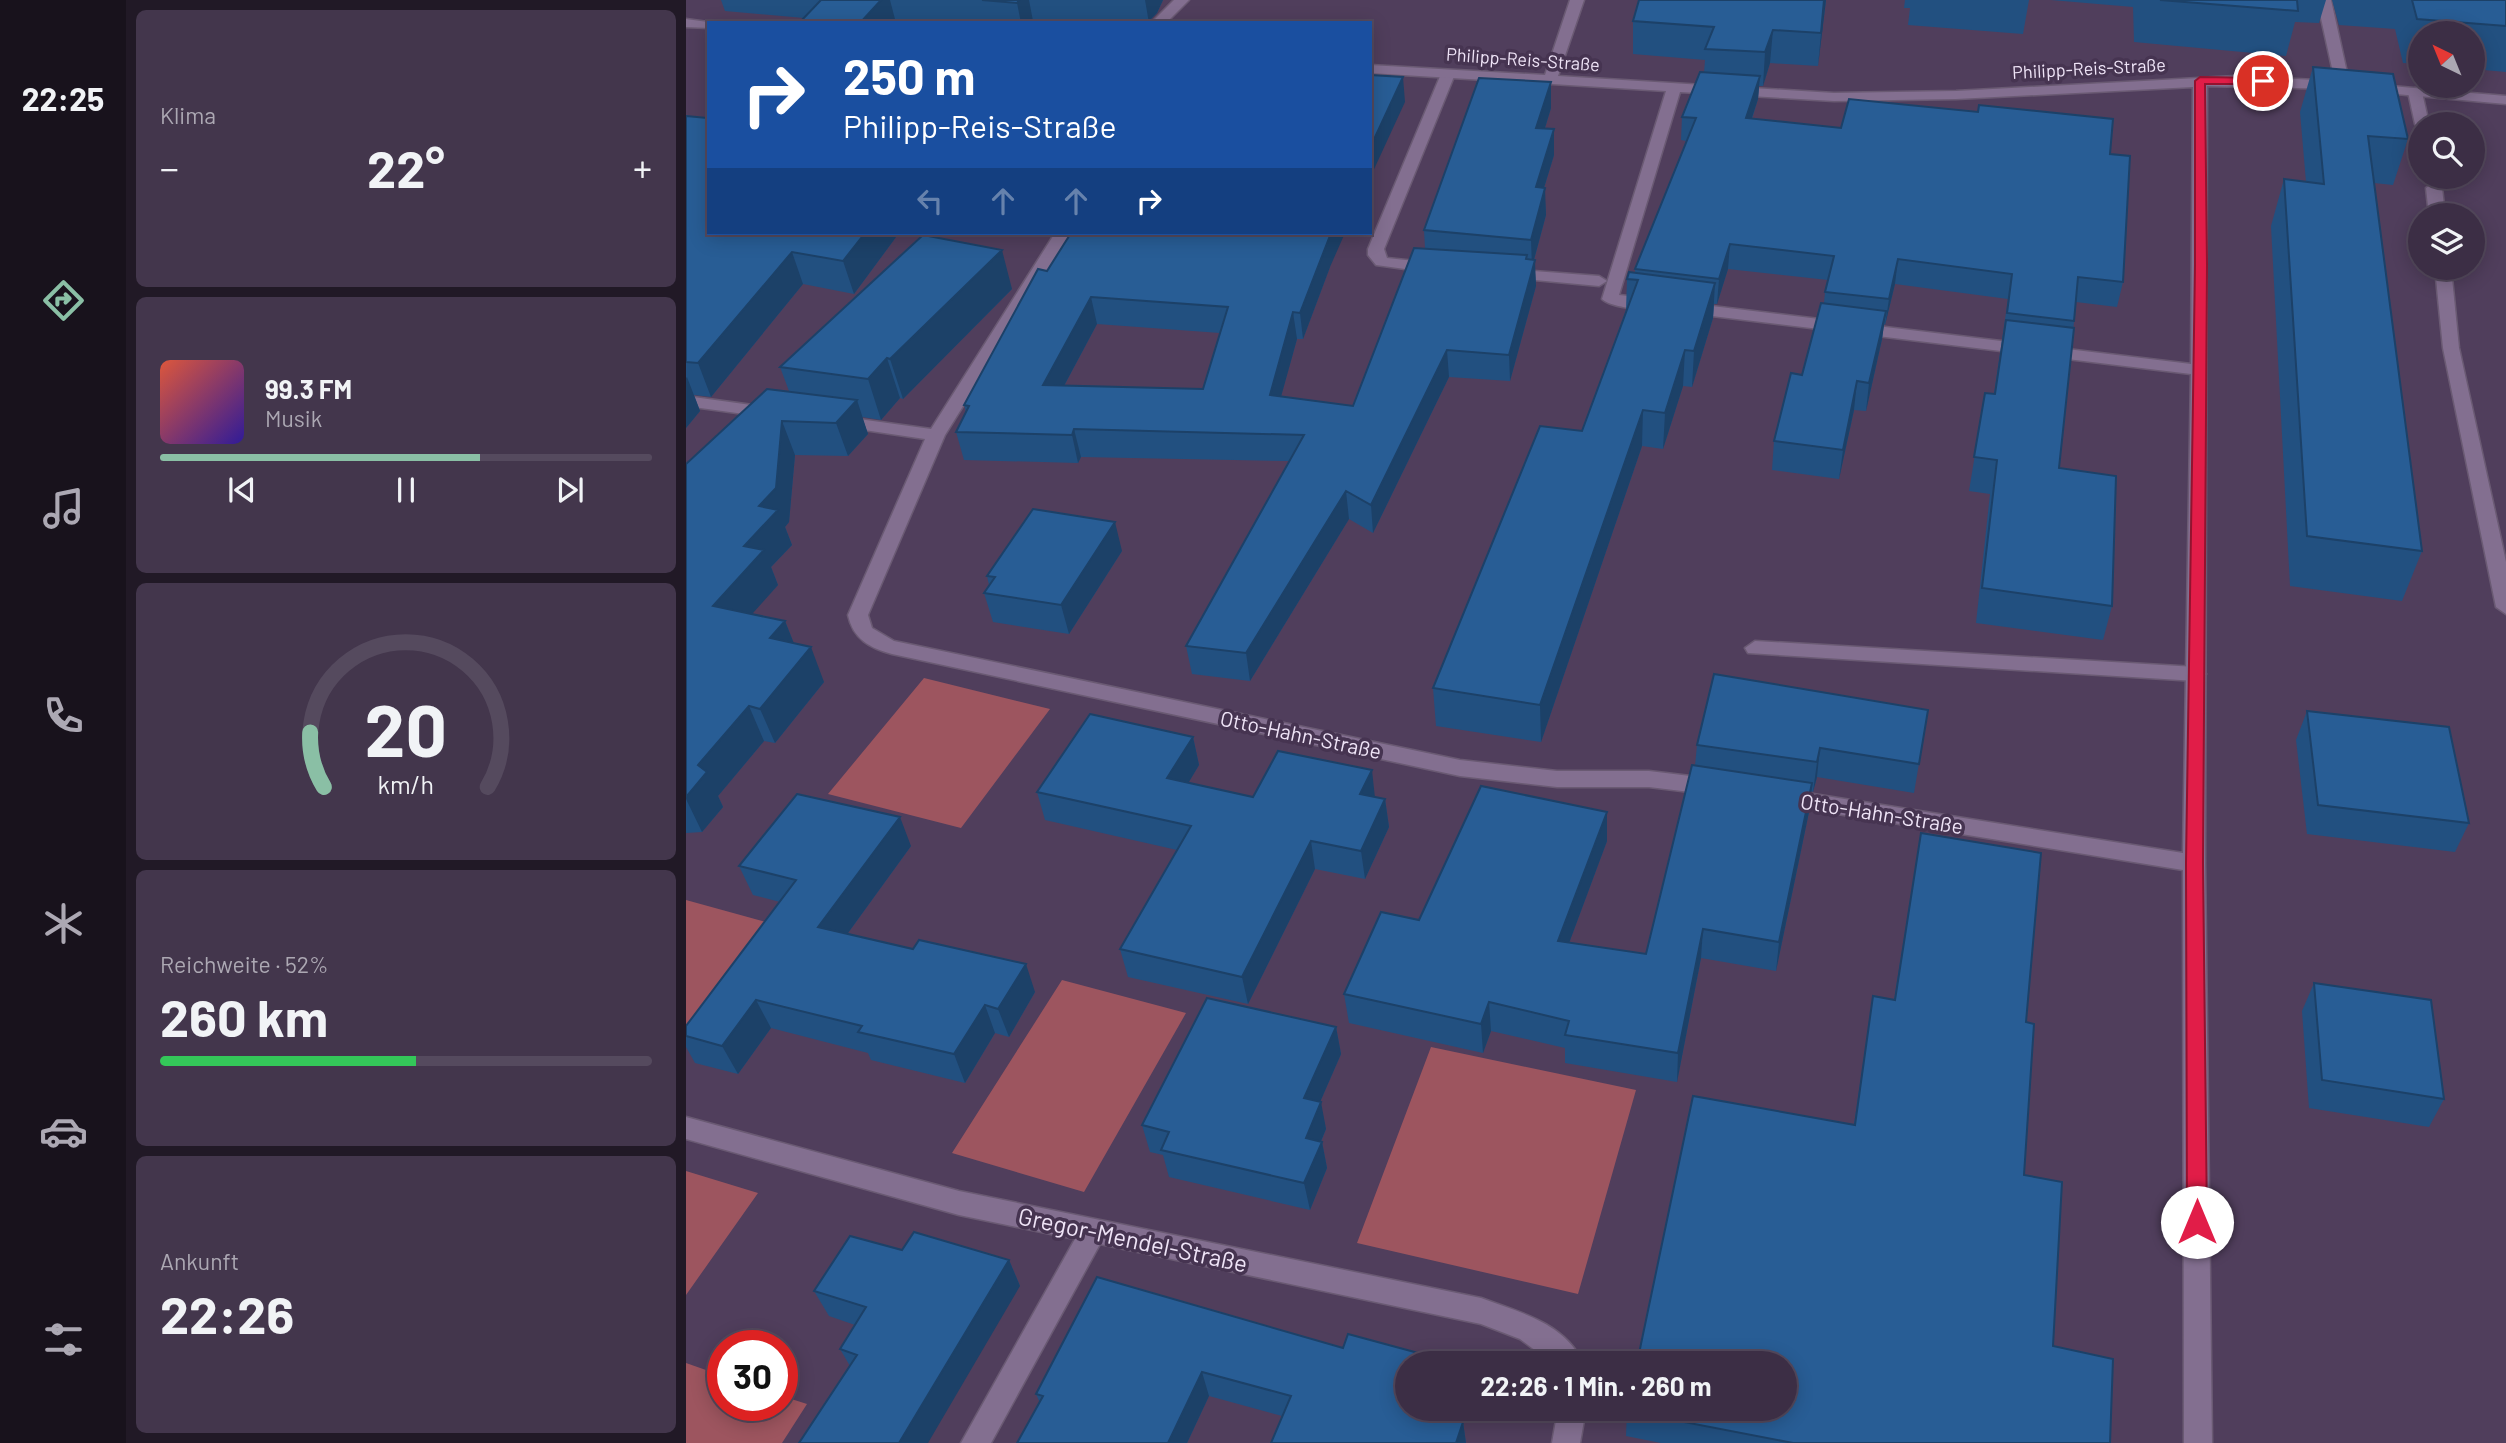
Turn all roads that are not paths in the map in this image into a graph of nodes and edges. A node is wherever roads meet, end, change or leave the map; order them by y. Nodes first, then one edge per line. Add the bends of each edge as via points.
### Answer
1 (1182, 0) edge
2 (1577, 0) edge
3 (2324, 0) edge
4 (1159, 21) edge
5 (686, 23) edge
6 (707, 24) edge
7 (1372, 69) edge
8 (1448, 74) junction
9 (1550, 80) junction
10 (2200, 81) junction
11 (2343, 86) junction
12 (1674, 88) junction
13 (2408, 91) edge
14 (2483, 98) edge
15 (2506, 100) edge
16 (1062, 235) edge
17 (1449, 269) edge
18 (1490, 272) edge
19 (2444, 280) edge
20 (1599, 281) dead end
21 (2199, 370) junction
22 (686, 401) edge
23 (813, 418) edge
24 (753, 432) edge
25 (936, 435) junction
26 (2506, 607) edge
27 (1755, 648) dead end
28 (2196, 674) junction
29 (1731, 789) edge
30 (1758, 794) edge
31 (2194, 863) junction
32 (686, 1128) edge
33 (1093, 1232) junction
34 (1562, 1351) edge
35 (1570, 1421) edge
36 (975, 1443) edge
37 (1566, 1443) edge
38 (2198, 1443) edge

1 - 4 street
2 - 9 street
3 - 11 street
5 - 6 street
7 - 8 street, Philipp-Reis-Straße
8 - 9 street, Philipp-Reis-Straße
8 - 17 street via 1376,256 1382,262
9 - 12 street, Philipp-Reis-Straße
10 - 11 street, Philipp-Reis-Straße
10 - 12 street, Philipp-Reis-Straße via 1878,98
10 - 21 street
11 - 13 street, Philipp-Reis-Straße
12 - 21 street via 1610,299
14 - 15 street, Philipp-Reis-Straße
16 - 25 street, Otto-Hahn-Straße
18 - 20 street
19 - 26 street via 2451,348
21 - 28 street
22 - 24 street via 779,413
23 - 25 street
25 - 29 street, Otto-Hahn-Straße via 858,615 859,625 875,642 1460,768 1557,779 1649,779
27 - 28 street
28 - 31 street
30 - 31 street, Otto-Hahn-Straße
31 - 38 street
32 - 33 street, Gregor-Mendel-Straße via 959,1203
33 - 34 street, Gregor-Mendel-Straße via 1481,1311 1534,1330
33 - 36 street
35 - 37 street

